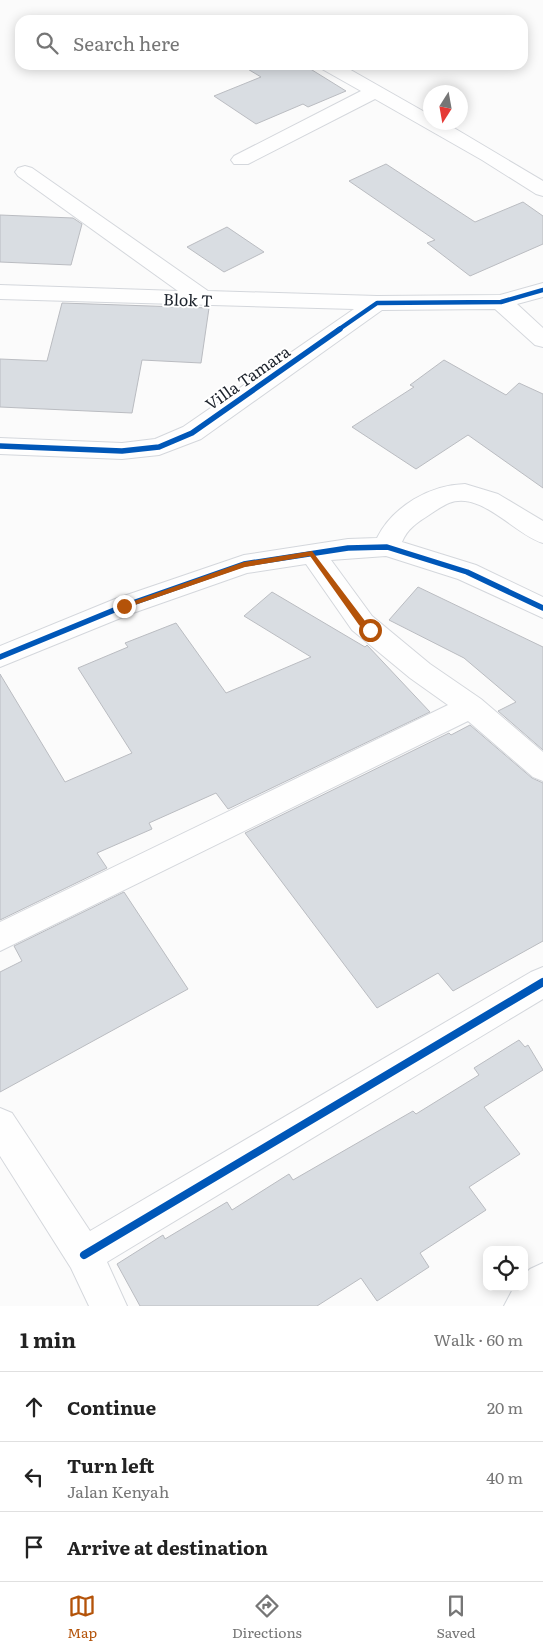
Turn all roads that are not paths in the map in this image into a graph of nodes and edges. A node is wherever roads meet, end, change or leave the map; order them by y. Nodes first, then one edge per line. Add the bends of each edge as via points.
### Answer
1 (337, 70) edge
2 (374, 92) junction
3 (241, 160) dead end
4 (25, 172) dead end
5 (543, 190) edge
6 (543, 290) edge
7 (0, 292) edge
8 (204, 299) junction
9 (501, 302) junction
10 (377, 303) junction
11 (543, 340) edge
12 (0, 446) edge
13 (543, 534) edge
14 (387, 547) junction
15 (312, 553) junction
16 (543, 608) edge
17 (0, 656) edge
18 (471, 707) junction
19 (543, 768) edge
20 (0, 937) edge
21 (543, 982) edge
22 (0, 1125) edge
23 (84, 1255) junction
24 (543, 1282) edge
25 (108, 1306) edge
26 (523, 1306) edge

1 - 2 street
2 - 3 street
2 - 5 street
4 - 8 street
6 - 9 street
7 - 8 street, Blok T
8 - 10 street, Blok T
9 - 10 street
9 - 11 street
10 - 12 street, Villa Tamara via 192,433 159,447 122,451
13 - 14 street via 488,500 452,493 435,498 404,519 391,533
14 - 15 street
14 - 16 street via 467,572
15 - 17 street via 244,564 124,606
15 - 18 street via 362,623 420,671
18 - 19 street
18 - 20 street
21 - 23 street
22 - 23 street
23 - 25 street
24 - 26 street

